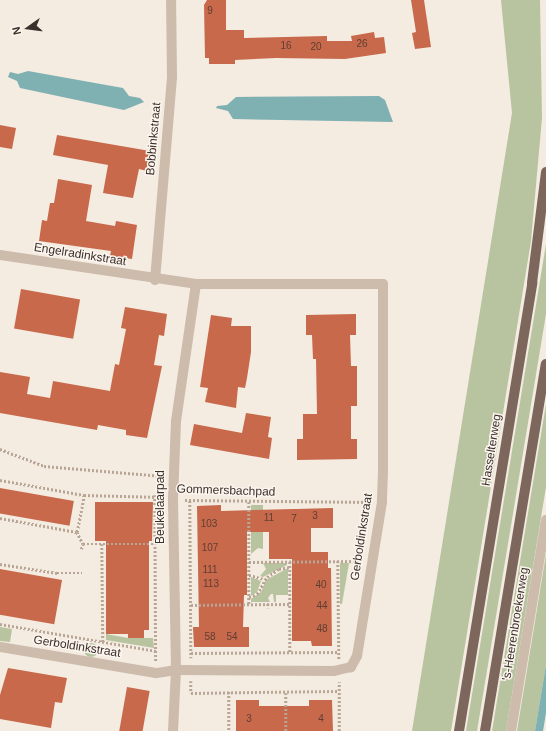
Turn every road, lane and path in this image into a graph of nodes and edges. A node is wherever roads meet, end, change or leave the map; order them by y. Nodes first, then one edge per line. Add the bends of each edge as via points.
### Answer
1 (171, 0) edge
2 (546, 172) edge
3 (0, 255) edge
4 (155, 280) junction
5 (196, 284) junction
6 (546, 364) edge
7 (0, 449) edge
8 (174, 477) junction
9 (0, 480) edge
10 (84, 495) junction
11 (155, 495) junction
12 (173, 499) junction
13 (190, 501) junction
14 (249, 502) junction
15 (382, 502) junction
16 (0, 518) edge
17 (546, 520) edge
18 (77, 532) junction
19 (83, 544) junction
20 (102, 544) junction
21 (156, 544) junction
22 (81, 549) dead end
23 (372, 560) junction
24 (338, 561) junction
25 (249, 562) junction
26 (290, 562) junction
27 (0, 564) edge
28 (290, 567) junction
29 (82, 573) dead end
30 (249, 575) junction
31 (264, 579) junction
32 (249, 598) junction
33 (249, 604) junction
34 (268, 604) junction
35 (290, 604) junction
36 (190, 605) junction
37 (268, 608) dead end
38 (0, 624) edge
39 (103, 642) junction
40 (0, 647) edge
41 (156, 651) junction
42 (339, 652) junction
43 (191, 653) junction
44 (290, 653) junction
45 (176, 670) junction
46 (190, 670) junction
47 (339, 670) junction
48 (156, 672) junction
49 (339, 691) junction
50 (229, 692) junction
51 (286, 693) junction
52 (172, 731) edge
53 (229, 731) edge
54 (286, 731) edge
55 (339, 731) edge
56 (459, 731) edge
57 (485, 731) edge
58 (511, 731) edge

1 - 4 street, Bobbinkstraat via 172,77
2 - 56 main road, Hasselterweg via 532,282
3 - 4 street, Engelradinkstraat
4 - 5 street, Gerboldinkstraat
5 - 8 street, Beukelaarpad via 176,421
5 - 15 street, Gerboldinkstraat via 383,284
6 - 57 main road
7 - 8 path, Gommersbachpad via 44,466
8 - 12 street, Beukelaarpad
9 - 10 path, Gommersbachpad
10 - 11 path, Gommersbachpad
10 - 18 path
11 - 12 path, Gommersbachpad
11 - 21 path
12 - 13 path, Gommersbachpad
12 - 45 street, Beukelaarpad
13 - 14 path, Gommersbachpad
13 - 36 path
14 - 15 path, Gommersbachpad
14 - 25 path
15 - 23 street, Gerboldinkstraat
16 - 18 path
17 - 58 street, 's-Heerenbroekerweg
18 - 19 path
19 - 20 path
19 - 22 path
20 - 21 path
20 - 39 path
21 - 41 path
23 - 24 path
23 - 47 street, Gerboldinkstraat via 357,656 351,667
24 - 26 path
24 - 42 path
25 - 26 path
25 - 30 path
26 - 28 path
27 - 29 path via 57,573
28 - 31 path via 280,569
28 - 35 path
30 - 31 path
30 - 32 path
31 - 32 path via 259,591
32 - 33 path
33 - 34 path
33 - 36 path
34 - 35 path
34 - 37 path
35 - 44 path
36 - 43 path
38 - 39 path
39 - 41 path
40 - 48 street, Gerboldinkstraat
41 - 48 path
42 - 44 path
42 - 47 path
43 - 44 path
43 - 46 path
45 - 46 street, Gerboldinkstraat
45 - 48 street, Gerboldinkstraat
45 - 52 street, Beukelaarpad
46 - 47 street, Gerboldinkstraat
46 - 50 path via 191,693
47 - 49 path
49 - 51 path
49 - 55 path
50 - 51 path
50 - 53 path
51 - 54 path

